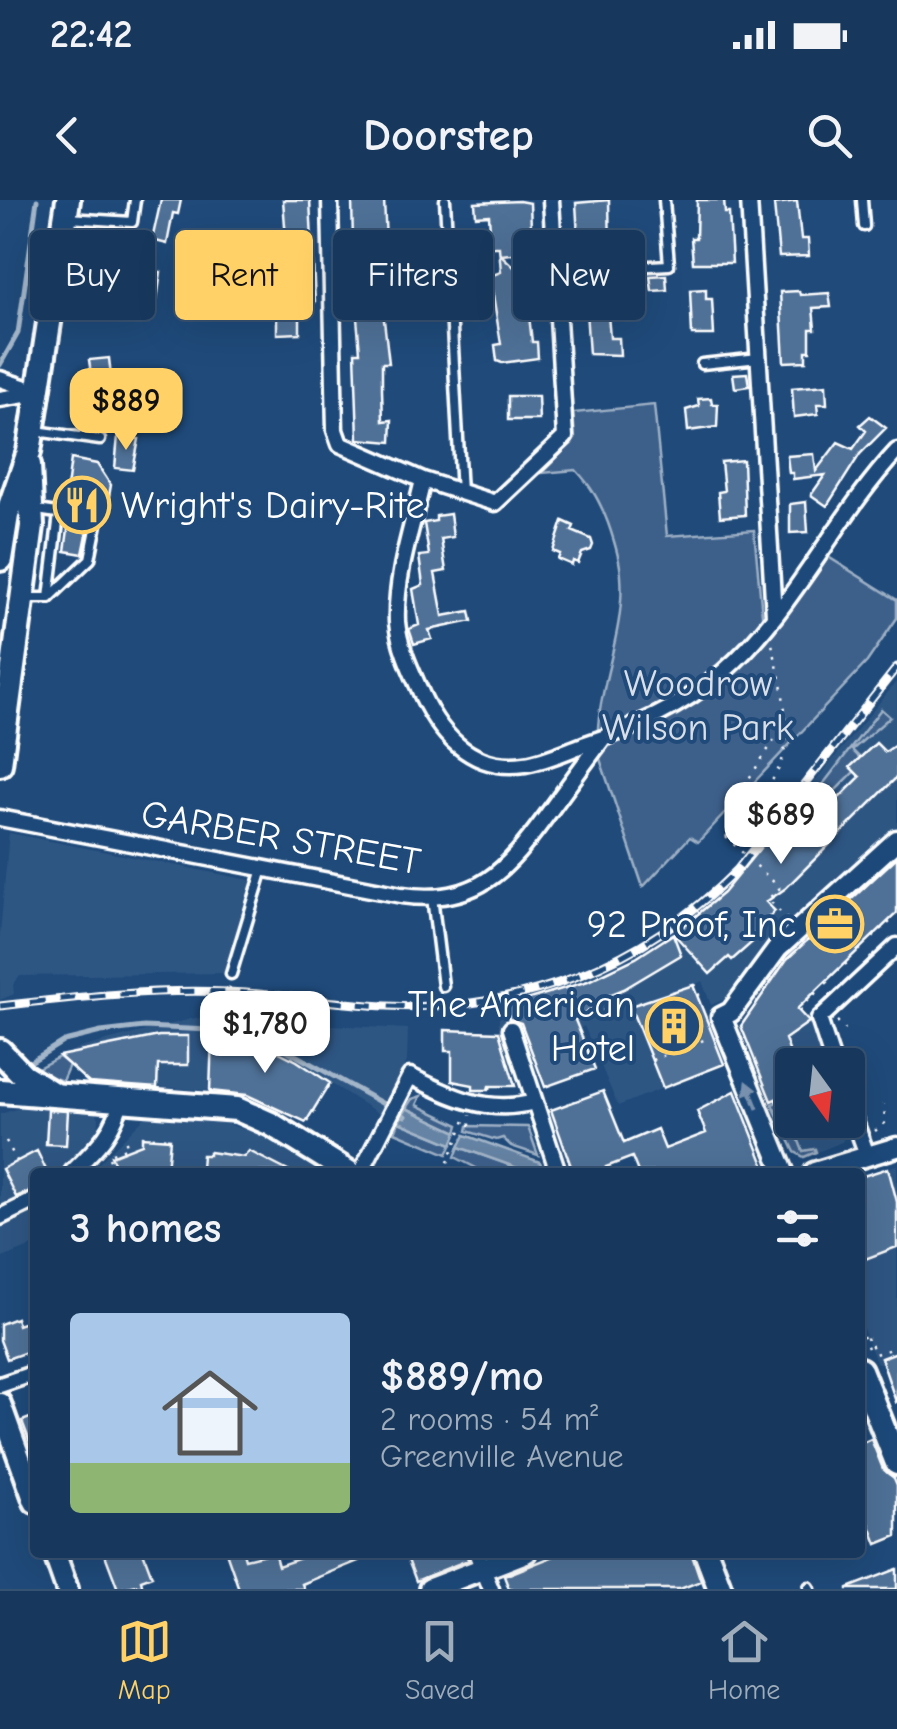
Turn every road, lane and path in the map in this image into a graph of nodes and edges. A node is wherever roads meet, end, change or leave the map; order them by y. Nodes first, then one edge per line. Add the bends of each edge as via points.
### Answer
1 (134, 200) edge
2 (330, 200) edge
3 (446, 200) edge
4 (551, 200) edge
5 (664, 200) edge
6 (749, 200) edge
7 (862, 200) edge
8 (67, 209) edge
9 (864, 226) dead end
10 (553, 230) edge
11 (645, 267) edge
12 (559, 320) edge
13 (759, 358) junction
14 (702, 364) dead end
15 (0, 379) edge
16 (38, 392) junction
17 (0, 399) edge
18 (100, 440) dead end
19 (30, 441) junction
20 (897, 450) edge
21 (424, 480) junction
22 (461, 493) junction
23 (31, 509) junction
24 (60, 514) junction
25 (0, 560) edge
26 (22, 598) junction
27 (48, 598) junction
28 (771, 619) junction
29 (5, 681) edge
30 (784, 726) junction
31 (602, 740) junction
32 (0, 764) edge
33 (762, 791) junction
34 (0, 818) edge
35 (897, 840) edge
36 (262, 869) junction
37 (432, 897) junction
38 (780, 912) dead end
39 (890, 924) dead end
40 (897, 930) edge
41 (897, 946) edge
42 (231, 974) dead end
43 (443, 986) dead end
44 (695, 986) dead end
45 (700, 997) dead end
46 (600, 999) dead end
47 (604, 1011) dead end
48 (833, 1016) dead end
49 (512, 1029) dead end
50 (845, 1029) dead end
51 (715, 1035) dead end
52 (828, 1048) edge
53 (652, 1060) dead end
54 (10, 1062) edge
55 (488, 1088) dead end
56 (0, 1090) edge
57 (499, 1090) dead end
58 (56, 1094) junction
59 (121, 1099) junction
60 (775, 1101) edge
61 (534, 1102) junction
62 (769, 1103) dead end
63 (884, 1104) dead end
64 (318, 1106) dead end
65 (467, 1114) dead end
66 (307, 1123) dead end
67 (123, 1134) dead end
68 (870, 1134) dead end
69 (142, 1136) dead end
70 (170, 1138) dead end
71 (861, 1138) edge
72 (6, 1141) dead end
73 (897, 1146) edge
74 (867, 1155) junction
75 (17, 1162) dead end
76 (76, 1168) edge
77 (113, 1168) edge
78 (342, 1168) edge
79 (362, 1168) edge
80 (446, 1168) edge
81 (557, 1168) edge
82 (782, 1168) edge
83 (826, 1168) edge
84 (30, 1202) edge
85 (0, 1217) edge
86 (865, 1339) edge
87 (897, 1346) edge
88 (30, 1375) edge
89 (865, 1383) edge
90 (0, 1385) edge
91 (0, 1404) edge
92 (879, 1418) edge
93 (897, 1464) edge
94 (30, 1488) edge
95 (56, 1558) edge
96 (512, 1558) edge
97 (708, 1558) edge
98 (483, 1570) edge
99 (68, 1589) edge
100 (430, 1589) edge
101 (720, 1589) edge

1 - 8 lane via 132,222
2 - 21 street via 335,430 342,446
3 - 22 lane
4 - 10 street
5 - 11 lane via 668,266
6 - 13 street
7 - 9 lane
8 - 16 main road
12 - 22 street via 566,438 499,502
13 - 14 lane
13 - 28 street
15 - 16 street
16 - 17 street
16 - 19 main road
18 - 19 lane
19 - 23 main road
19 - 25 main road
20 - 28 street
21 - 22 street
21 - 31 street via 397,618 431,717 458,747 501,764 526,764
23 - 24 lane
23 - 26 main road
24 - 27 lane
24 - 27 lane via 98,519 90,559
26 - 27 lane
26 - 29 main road
28 - 30 path
28 - 31 street via 705,686 648,722
29 - 32 main road
30 - 33 path via 779,768
30 - 33 path via 748,780
31 - 37 street, GARBER STREET via 512,863 478,885
33 - 38 path, bridge via 726,837 780,888 768,900
34 - 36 street, GARBER STREET
82 -> 35 street via 722,1016 778,948
36 - 37 street, GARBER STREET
36 - 42 lane
37 - 43 lane
39 - 40 path
41 - 52 street via 819,1019
44 - 45 path
46 - 47 path via 612,1000 602,1004
48 - 50 path
49 - 61 street
51 - 53 path
54 - 58 main road
55 - 57 path
56 - 58 main road
58 - 59 main road
59 - 76 street via 110,1130
59 - 78 main road via 245,1112
60 - 62 path
61 - 79 street via 463,1102 410,1076
61 - 81 street
63 - 68 path via 885,1124
64 - 66 path
65 - 80 path
67 - 77 path via 126,1148 107,1154
69 - 70 path
71 - 74 street
72 - 75 path
73 - 74 street
74 - 83 street
84 - 85 street
86 - 87 path via 875,1354
88 - 90 street
89 - 92 main road
91 - 94 main road
92 - 93 main road
95 - 99 main road
96 - 98 main road
97 - 101 main road
98 - 100 main road

